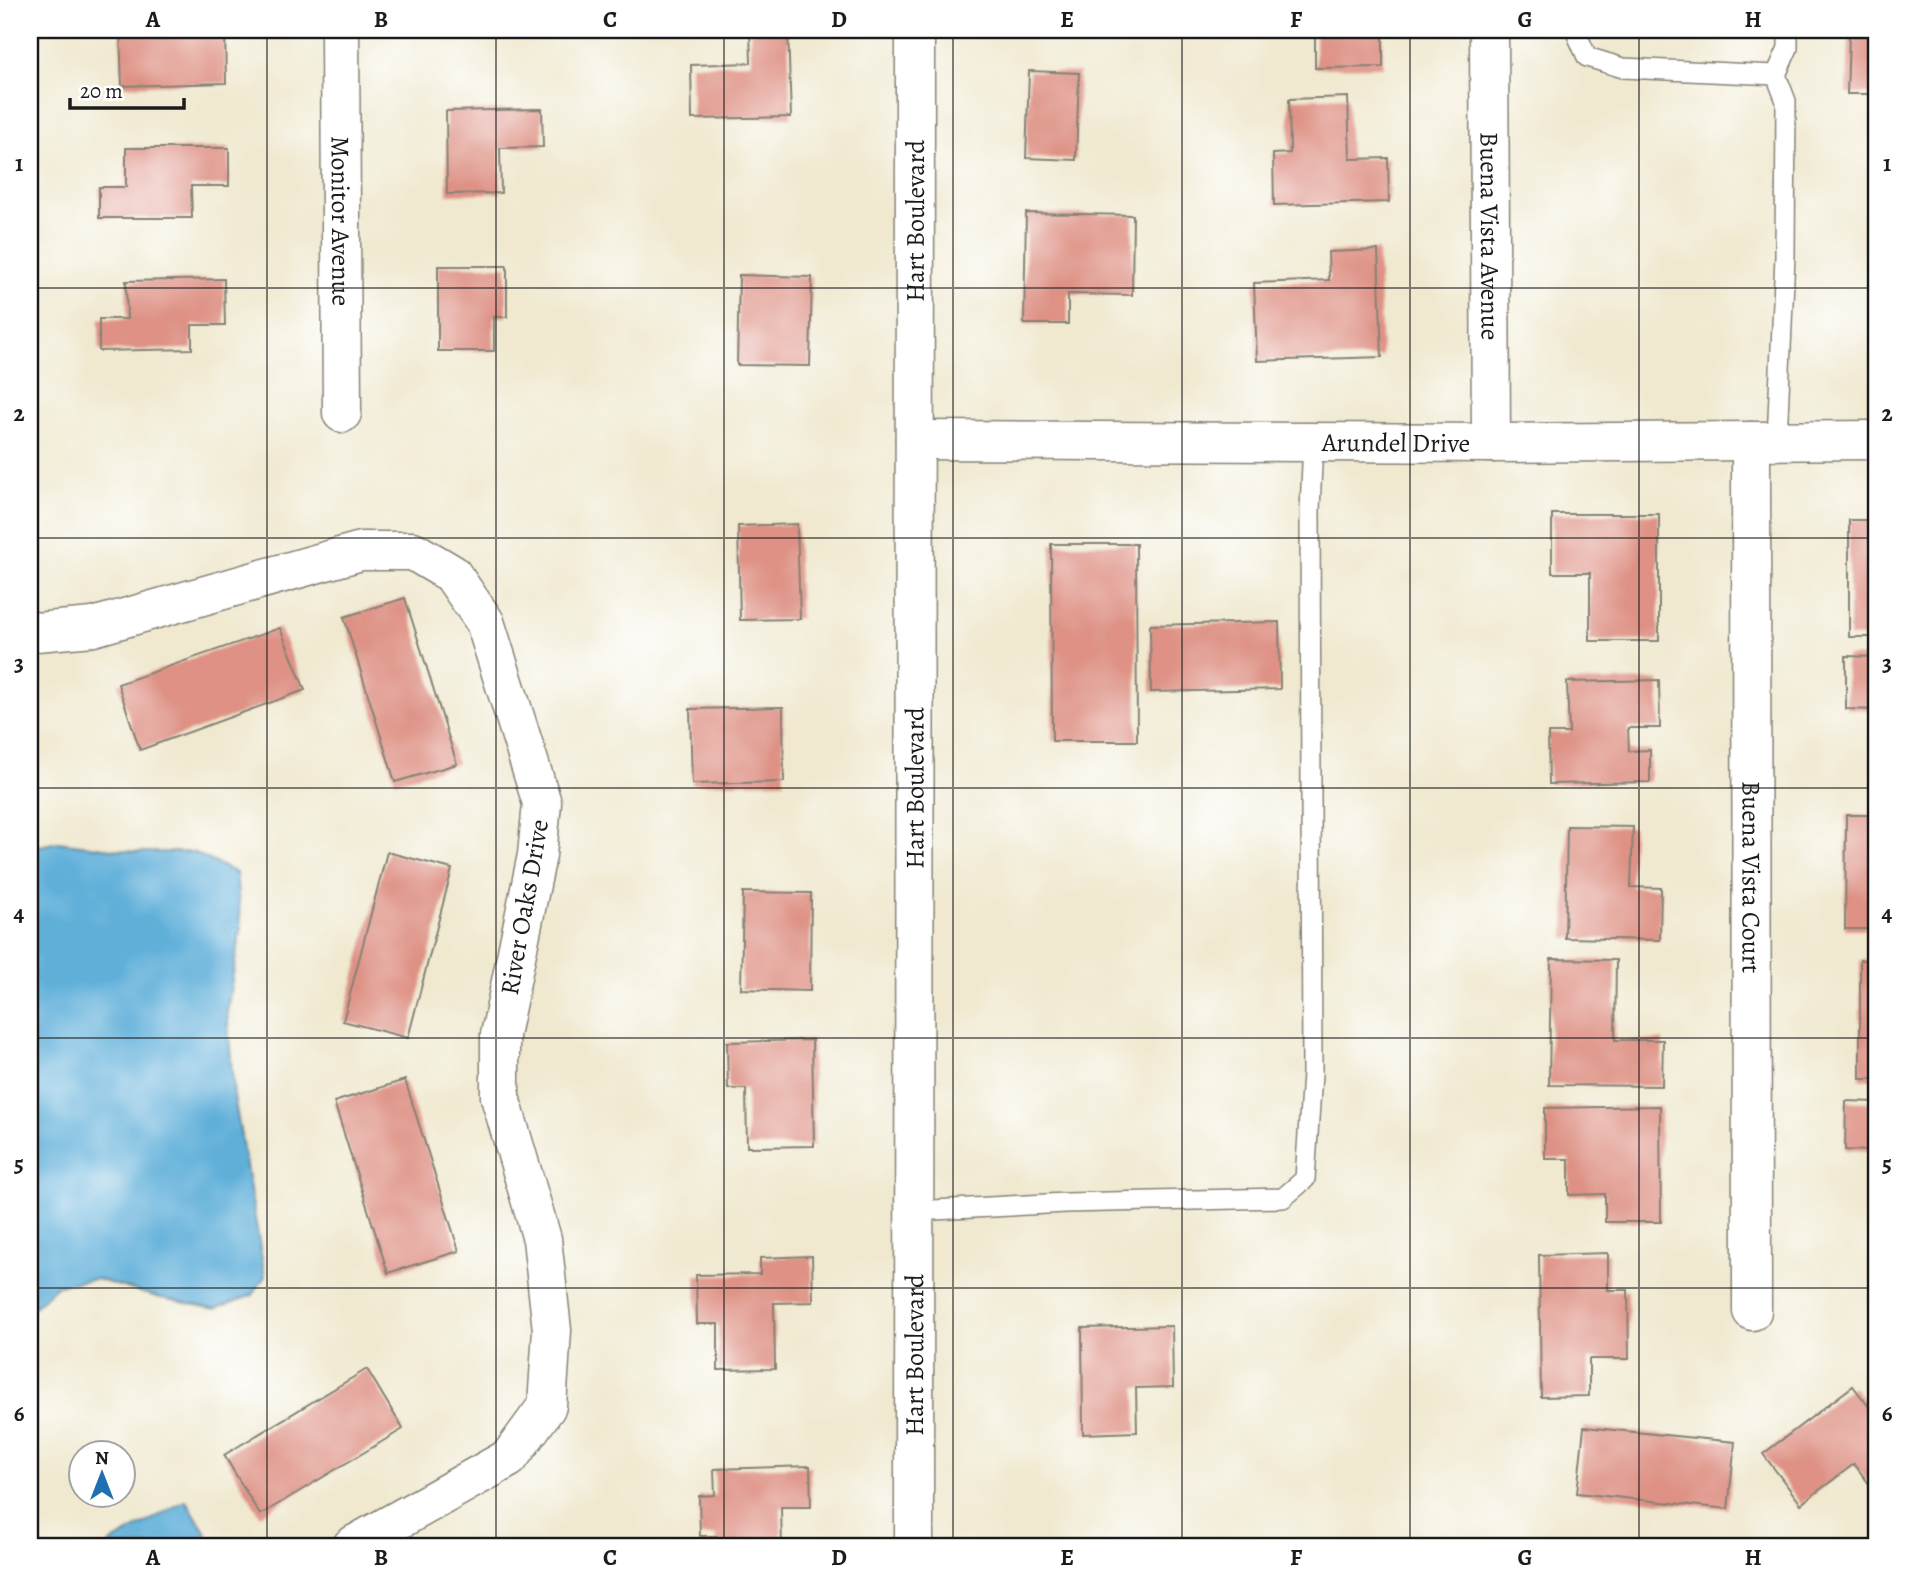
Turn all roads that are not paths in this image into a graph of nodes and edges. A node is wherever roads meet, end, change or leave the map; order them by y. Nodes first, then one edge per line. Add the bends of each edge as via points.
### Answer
1 (340, 30) edge
2 (915, 30) edge
3 (1489, 30) edge
4 (1575, 30) edge
5 (1788, 30) edge
6 (1776, 75) junction
7 (341, 413) dead end
8 (915, 440) junction
9 (1876, 440) edge
10 (1764, 441) junction
11 (1313, 442) junction
12 (1491, 443) junction
13 (30, 630) edge
14 (915, 1211) junction
15 (1752, 1311) dead end
16 (352, 1546) edge
17 (914, 1546) edge

1 - 7 street, Monitor Avenue
2 - 8 street, Hart Boulevard
3 - 12 street, Buena Vista Avenue
4 - 6 lane via 1587,57 1623,68
5 - 6 lane via 1788,48
6 - 10 lane via 1786,101 1784,256
8 - 11 street, Arundel Drive
8 - 14 street, Hart Boulevard
9 - 10 street, Arundel Drive
10 - 12 street, Arundel Drive
10 - 15 street, Buena Vista Court
11 - 12 street, Arundel Drive
11 - 14 lane via 1311,1074 1305,1179 1283,1198
13 - 16 street, River Oaks Drive via 93,627 361,551 413,551 452,575 485,622 542,803 537,855 500,1035 500,1097 542,1239 552,1330 547,1406 509,1458
14 - 17 street, Hart Boulevard

